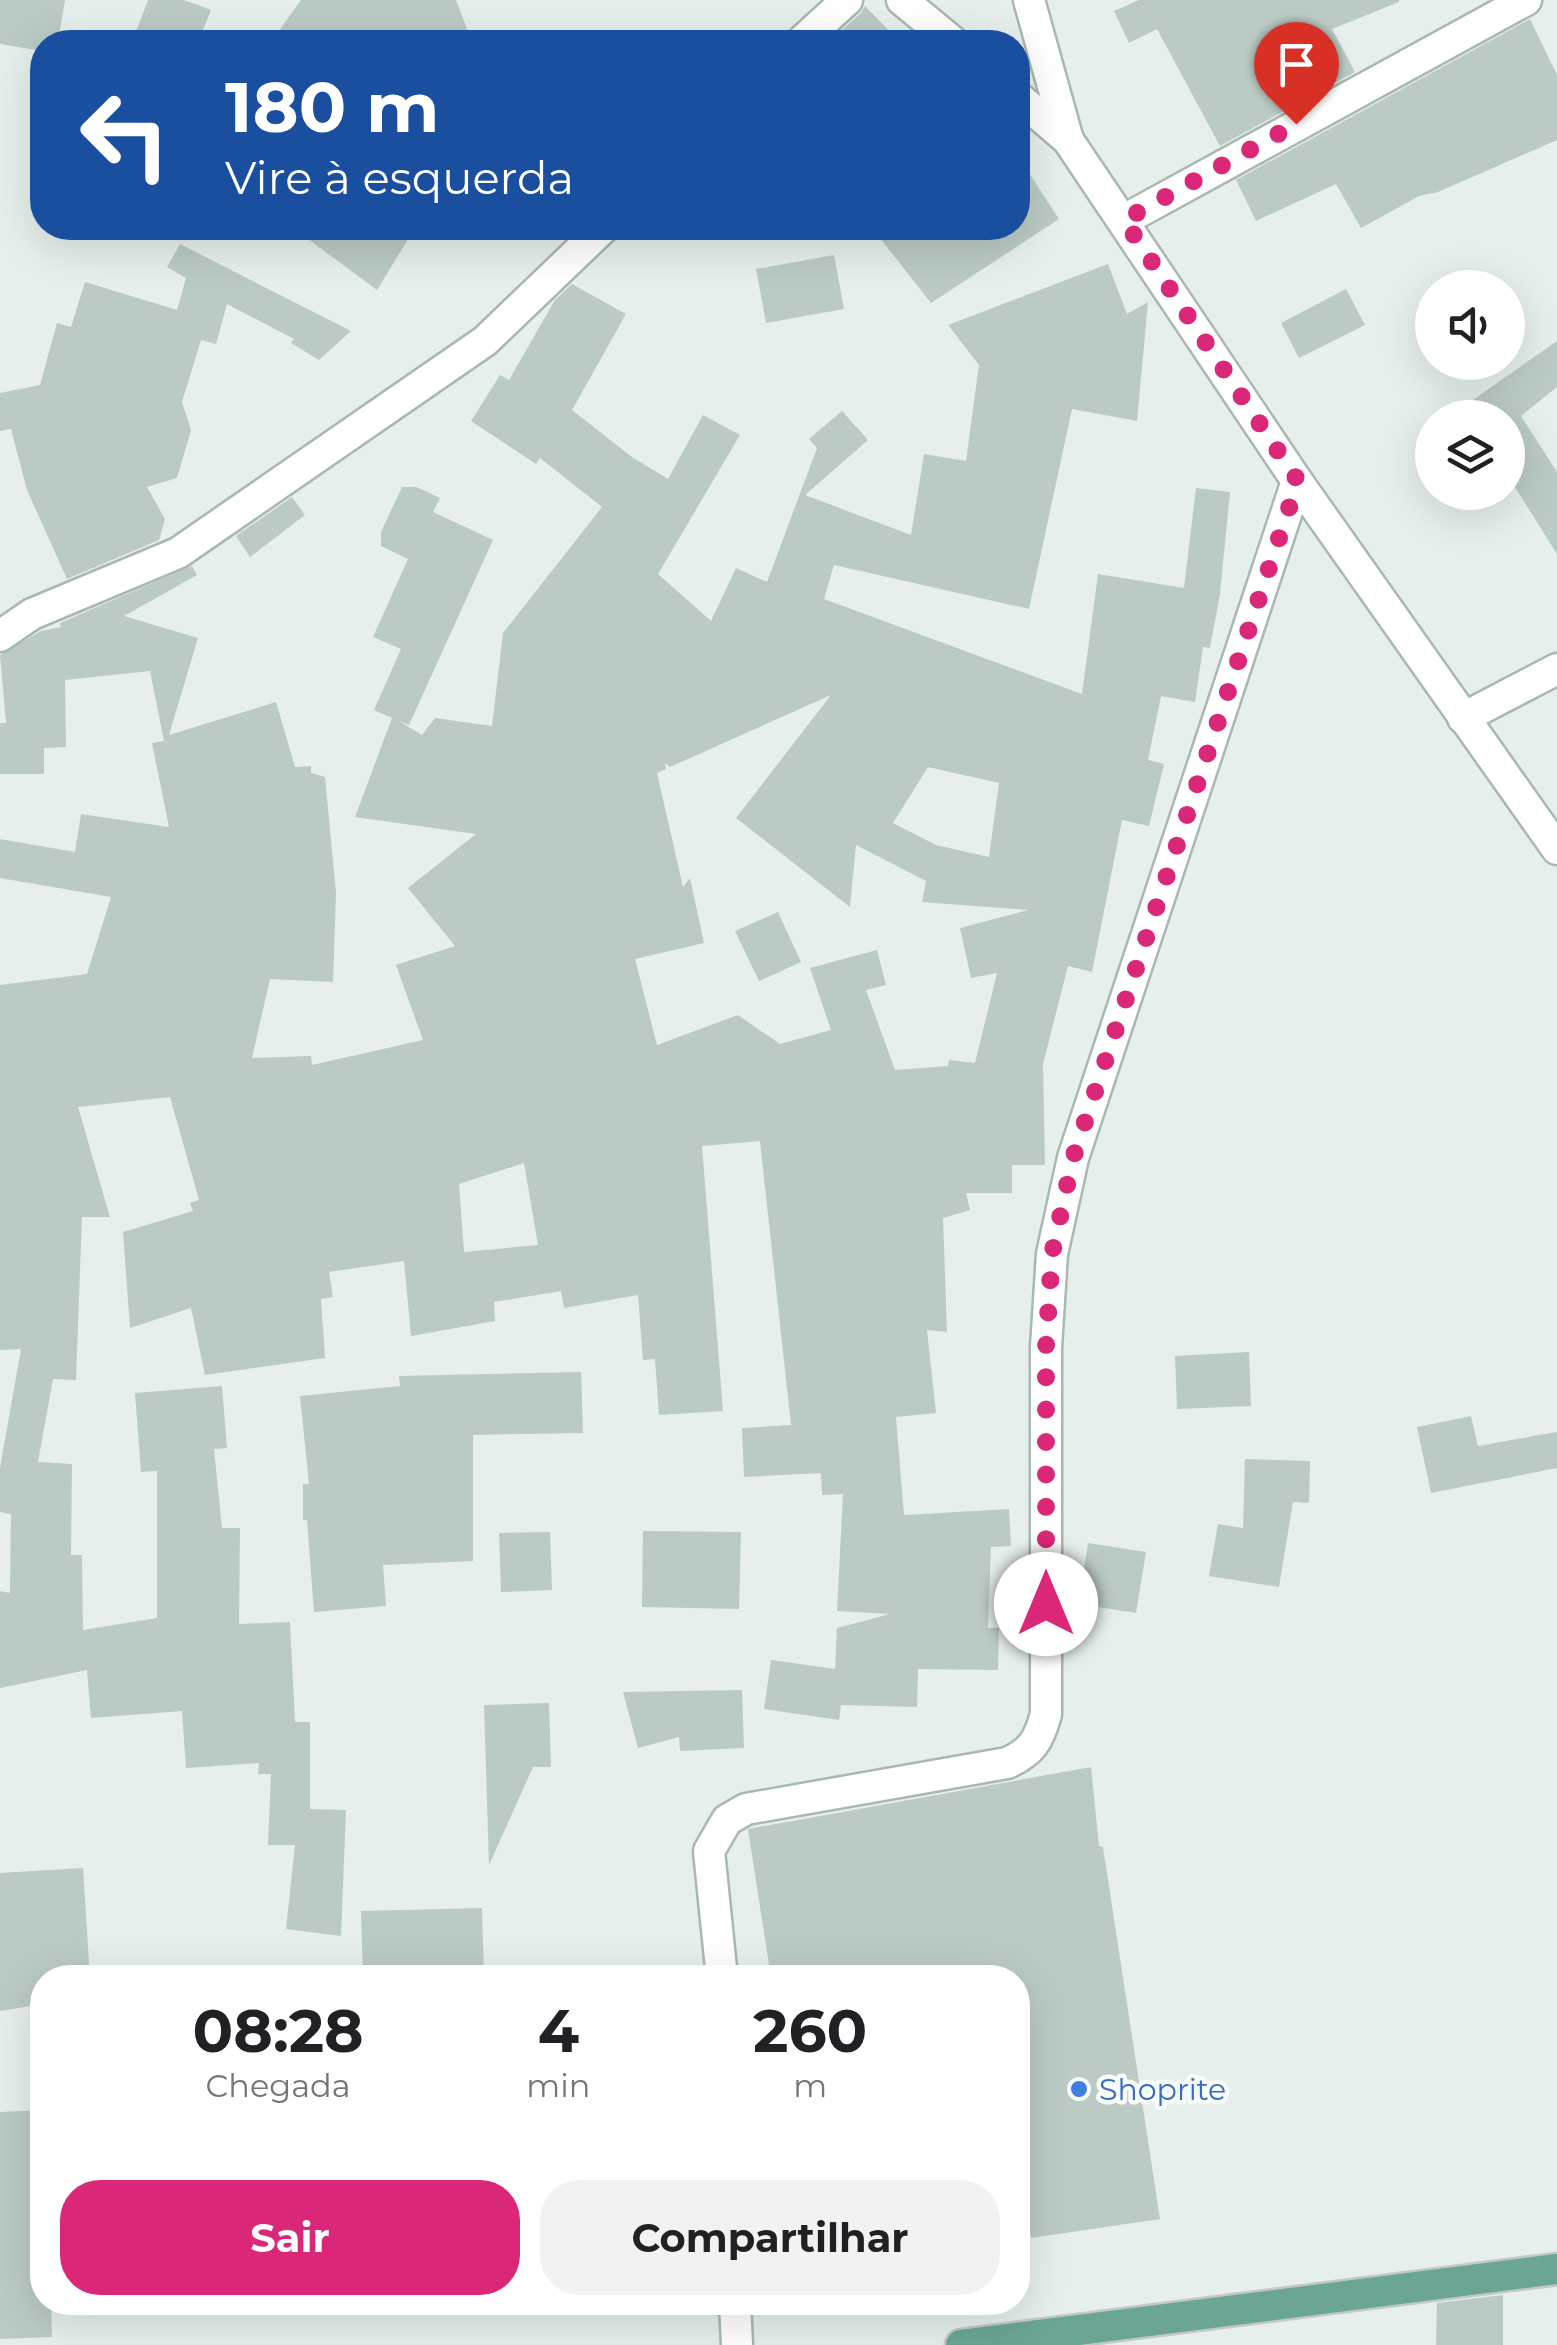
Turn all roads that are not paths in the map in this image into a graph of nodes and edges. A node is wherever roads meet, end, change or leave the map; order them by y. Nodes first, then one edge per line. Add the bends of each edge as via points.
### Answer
1 (847, 0) edge
2 (902, 0) edge
3 (1029, 0) edge
4 (1526, 0) edge
5 (814, 30) edge
6 (938, 30) edge
7 (1030, 108) edge
8 (1068, 140) junction
9 (1124, 220) junction
10 (591, 240) edge
11 (1298, 481) junction
12 (0, 636) edge
13 (1557, 670) edge
14 (1462, 718) junction
15 (1557, 850) edge
16 (721, 1965) edge
17 (1557, 2269) edge
18 (736, 2315) edge
19 (737, 2345) edge
20 (961, 2345) edge

1 - 5 street
2 - 6 street
3 - 8 street
4 - 9 street
7 - 8 street
8 - 9 street
9 - 11 street
10 - 12 street via 486,341 178,554 32,614
11 - 14 street
11 - 16 street via 1073,1158 1052,1254 1046,1714 1039,1739 1007,1762 746,1809 727,1820 709,1852
13 - 14 street
14 - 15 street
17 - 20 main road
18 - 19 street

